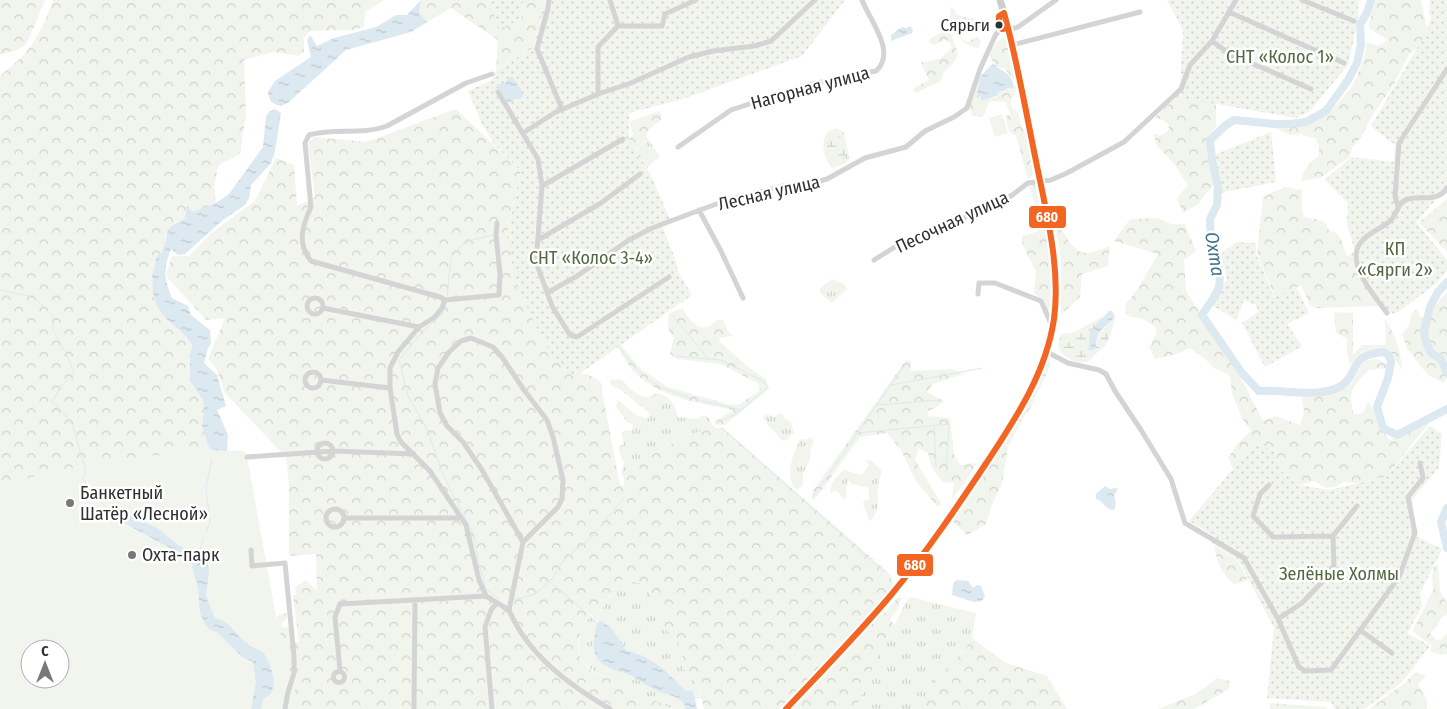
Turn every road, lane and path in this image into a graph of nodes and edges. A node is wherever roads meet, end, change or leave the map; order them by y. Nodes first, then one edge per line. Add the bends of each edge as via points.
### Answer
1 (548, 0) edge
2 (610, 0) edge
3 (696, 0) edge
4 (816, 0) edge
5 (862, 0) edge
6 (1000, 0) edge
7 (1056, 0) edge
8 (1236, 0) edge
9 (1302, 0) edge
10 (1140, 12) dead end
11 (1229, 12) junction
12 (1354, 21) dead end
13 (618, 26) junction
14 (1009, 29) junction
15 (1212, 41) junction
16 (1012, 45) junction
17 (1344, 62) dead end
18 (1447, 69) edge
19 (492, 74) dead end
20 (1311, 89) dead end
21 (498, 92) dead end
22 (598, 94) junction
23 (562, 109) junction
24 (523, 133) junction
25 (624, 139) dead end
26 (678, 147) dead end
27 (640, 174) dead end
28 (1040, 181) junction
29 (542, 186) junction
30 (1447, 188) edge
31 (1398, 206) junction
32 (700, 212) junction
33 (497, 223) dead end
34 (538, 240) junction
35 (874, 260) dead end
36 (669, 277) dead end
37 (546, 293) junction
38 (978, 294) dead end
39 (743, 298) dead end
40 (446, 300) junction
41 (323, 308) dead end
42 (1386, 314) dead end
43 (1052, 326) junction
44 (419, 327) junction
45 (1047, 352) junction
46 (322, 380) dead end
47 (390, 388) junction
48 (334, 451) junction
49 (317, 452) junction
50 (414, 454) junction
51 (247, 457) dead end
52 (1420, 462) dead end
53 (1269, 485) dead end
54 (1357, 506) dead end
55 (344, 518) dead end
56 (460, 518) junction
57 (1333, 536) junction
58 (523, 542) junction
59 (251, 550) dead end
60 (486, 596) junction
61 (415, 601) junction
62 (497, 603) junction
63 (509, 610) junction
64 (1278, 618) junction
65 (1360, 630) junction
66 (1392, 653) dead end
67 (340, 671) dead end
68 (285, 709) edge
69 (414, 709) edge
70 (492, 709) edge
71 (610, 709) edge
72 (786, 709) edge

1 - 23 street via 537,49
2 - 13 street
3 - 13 street via 665,14 662,26
4 - 22 street via 771,41 689,57
5 - 26 street, Нагорная улица via 884,44 883,62 876,71 807,85 731,110
6 - 14 street
7 - 14 street, Лесная улица via 1018,27
8 - 11 street
9 - 12 street
10 - 16 street
11 - 15 street
11 - 17 street
13 - 22 street via 598,47
14 - 16 street
14 - 32 street, Лесная улица via 1002,29 996,34 967,108 954,118 925,131 906,147 865,158 827,179 727,200
15 - 20 street via 1234,57
15 - 28 street, Песочная улица via 1190,65 1179,92 1124,142 1067,173
16 - 28 street
18 - 31 street via 1399,142 1394,197
19 - 40 street via 466,83 373,131 322,131 309,135 305,144 311,207 301,240 311,261
21 - 24 street
22 - 23 street
23 - 24 street
24 - 29 street via 538,159
25 - 29 street
27 - 34 street via 601,203
28 - 35 street, Песочная улица via 1028,183 995,205 898,245
28 - 43 street via 1055,260
29 - 34 street
30 - 31 street via 1434,198 1408,199
31 - 42 street via 1391,220 1359,244 1356,254 1360,274
32 - 37 street, Лесная улица via 641,234
32 - 39 street
33 - 40 street via 499,295
34 - 37 street via 536,262
36 - 37 street via 577,337 570,336
38 - 43 street via 979,283 995,283 1040,301
40 - 44 street via 435,317
41 - 44 street
43 - 45 street
44 - 47 street via 394,359 390,368
45 - 64 street via 1068,363 1106,374 1171,479 1185,523 1244,558
45 - 72 street via 1034,387 1006,434 938,532 890,596
46 - 47 street
47 - 50 street via 396,434
48 - 49 street
48 - 49 street via 333,446 324,442
48 - 50 street
49 - 51 street
50 - 56 street via 430,470
52 - 65 street via 1423,478 1408,498 1415,533 1409,551 1399,577
53 - 57 street via 1260,494 1253,516 1273,537
54 - 57 street
55 - 56 street
56 - 60 street via 466,525
57 - 64 street via 1334,565 1302,603
58 - 58 street via 562,499 563,480 553,437 547,420 502,357 493,347 471,338 461,341 438,368 435,384 440,413 482,470
58 - 63 street
59 - 68 street via 252,566 285,563 294,656 294,673
60 - 61 street
60 - 62 street
61 - 67 street via 340,604 336,617
61 - 69 street
62 - 63 street
62 - 70 street via 485,627
63 - 71 street via 527,643 546,663 565,680
64 - 65 street via 1299,667 1305,671 1332,670
65 - 66 street

